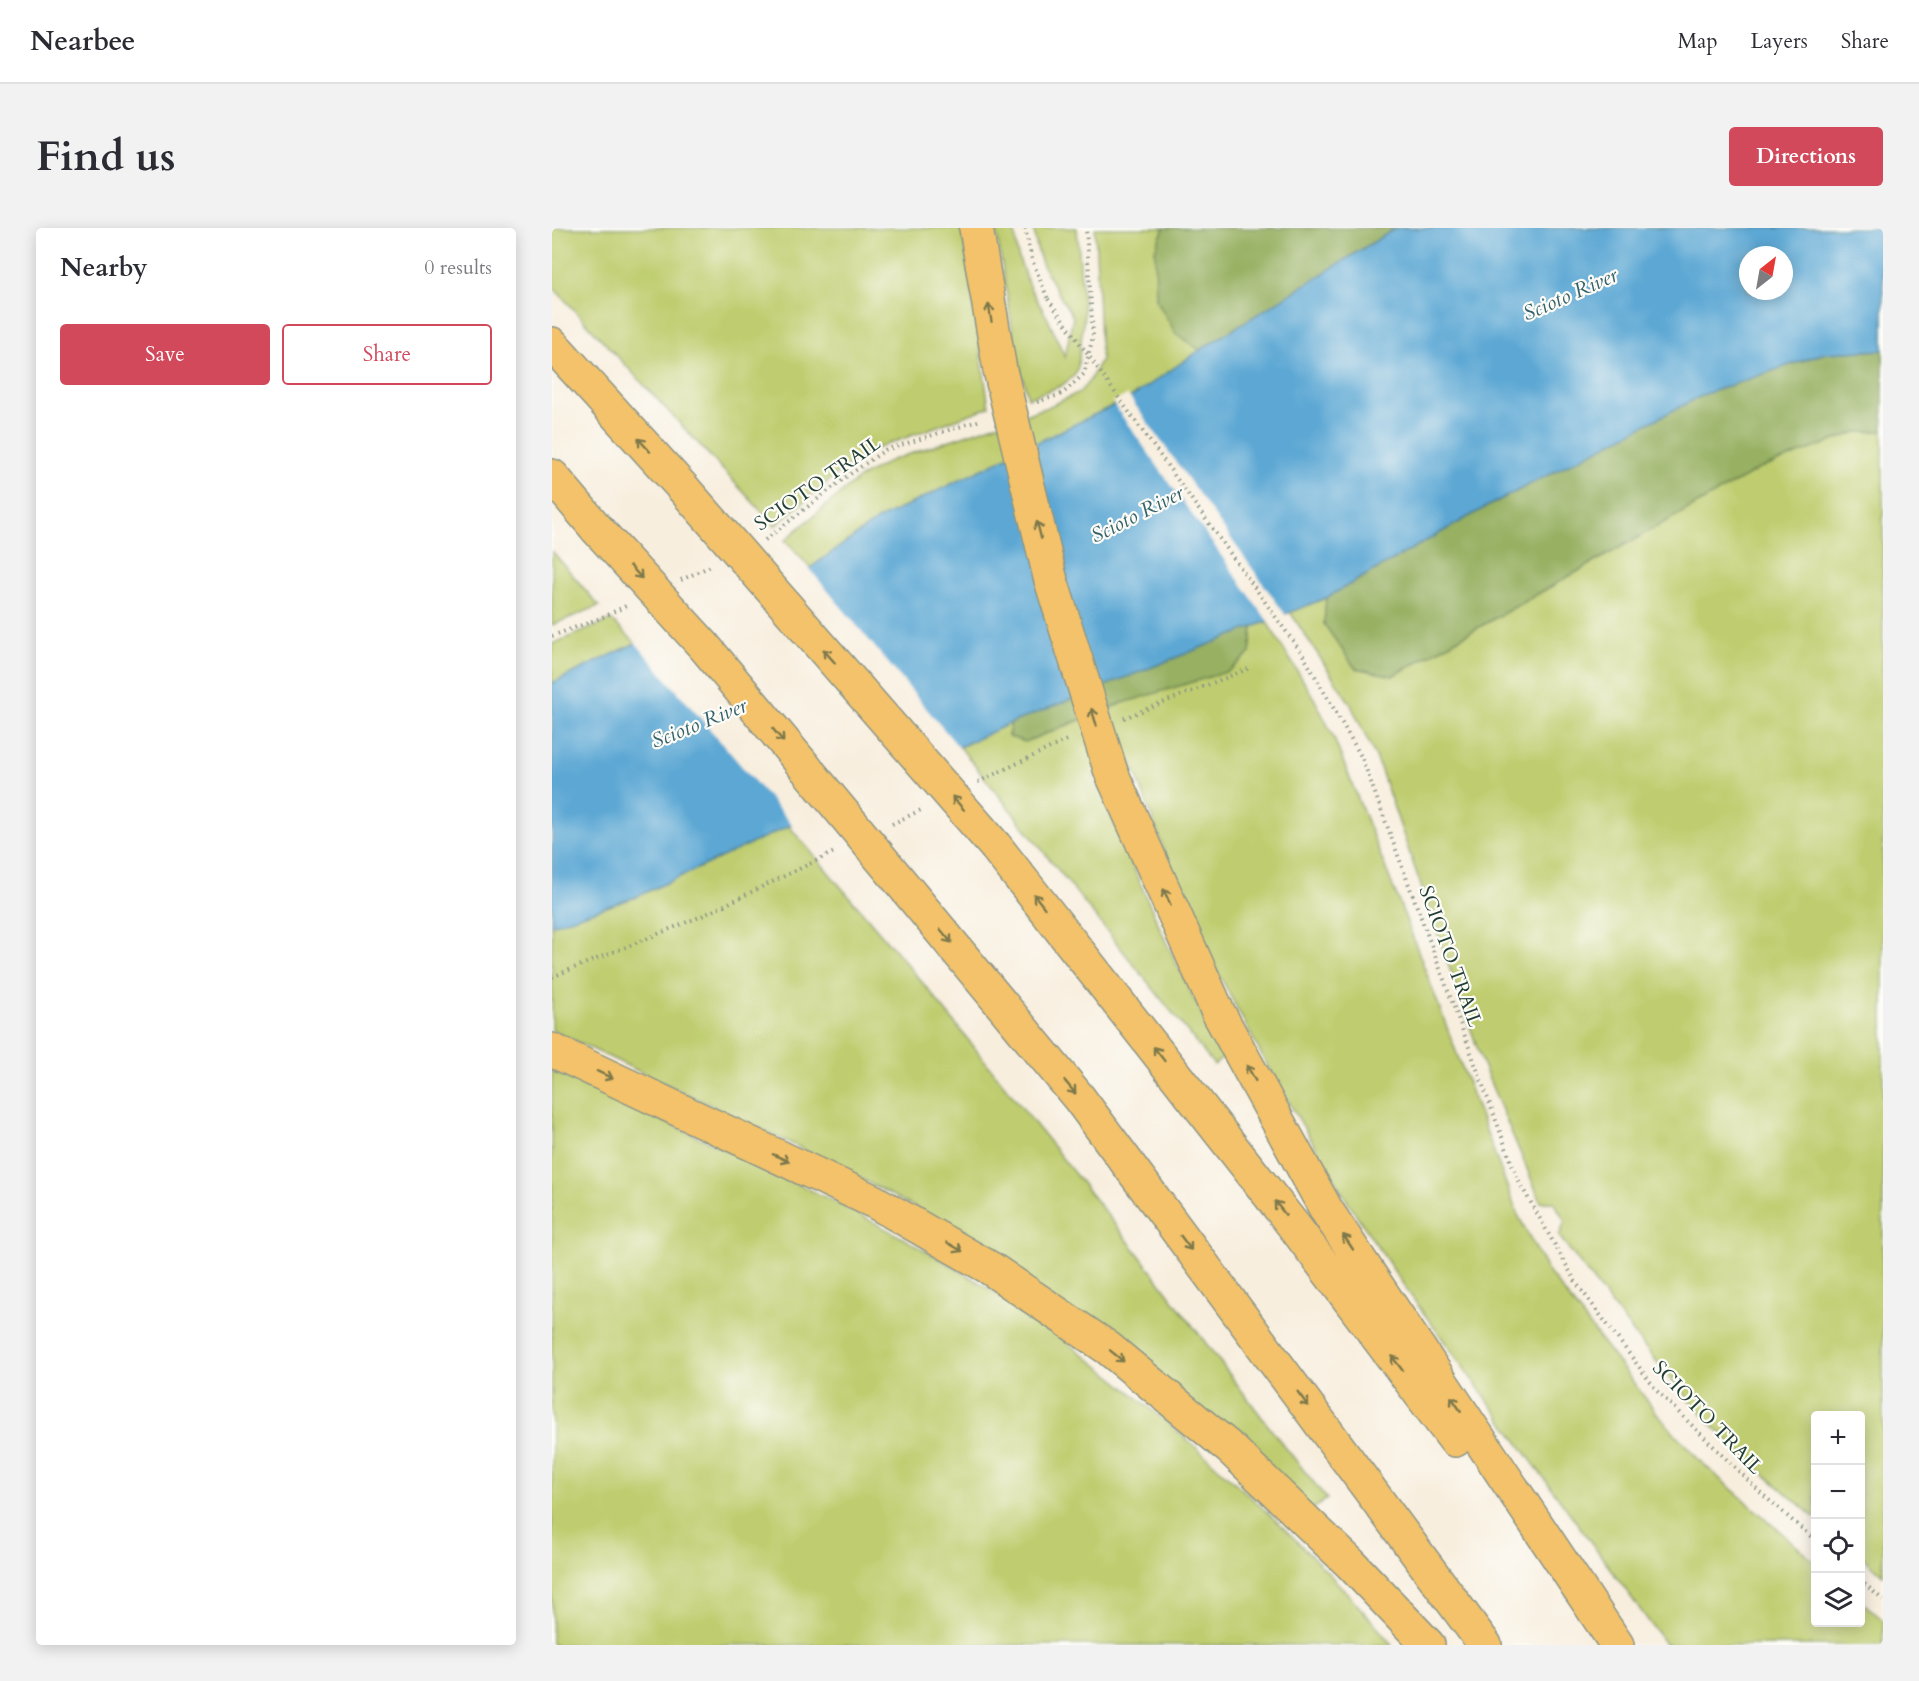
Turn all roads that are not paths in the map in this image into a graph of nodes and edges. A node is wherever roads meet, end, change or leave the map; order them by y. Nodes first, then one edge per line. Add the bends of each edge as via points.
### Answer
1 (976, 228) edge
2 (552, 344) edge
3 (552, 476) edge
4 (552, 1050) edge
5 (1428, 1645) edge
6 (1485, 1645) edge
7 (1609, 1645) edge
8 (1617, 1645) edge

8 -> 1 highway, bridge via 1327,1211 1218,1012 1111,772 1050,577 1000,370
7 -> 2 highway, bridge via 1297,1230 996,847
3 -> 6 highway, bridge via 704,646 1079,1098
4 -> 5 highway via 875,1202 1000,1274 1108,1348 1231,1449 1351,1564

